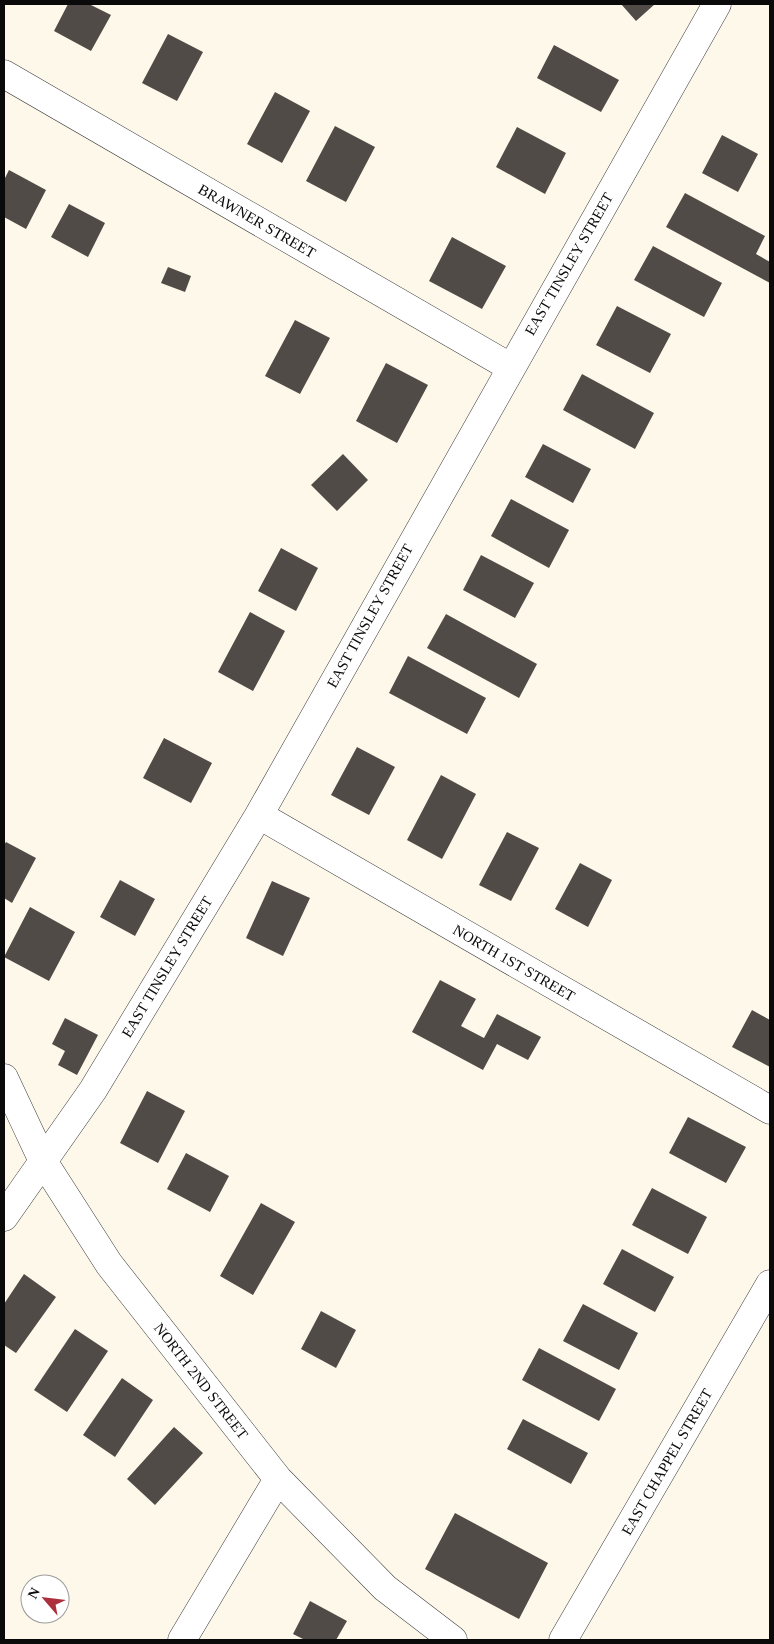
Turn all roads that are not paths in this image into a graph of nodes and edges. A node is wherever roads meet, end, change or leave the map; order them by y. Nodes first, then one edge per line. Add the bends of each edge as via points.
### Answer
1 (717, 4) edge
2 (4, 74) edge
3 (510, 367) junction
4 (258, 815) junction
5 (4, 1078) edge
6 (770, 1110) edge
7 (43, 1161) junction
8 (4, 1217) edge
9 (770, 1284) edge
10 (278, 1479) junction
11 (182, 1640) edge
12 (452, 1640) edge
13 (564, 1640) edge

1 - 3 street, EAST TINSLEY STREET
2 - 3 street, BRAWNER STREET
3 - 4 street, EAST TINSLEY STREET
4 - 6 street, NORTH 1ST STREET
4 - 7 street, EAST TINSLEY STREET via 94,1090
5 - 7 street, NORTH 2ND STREET
7 - 8 street, EAST TINSLEY STREET
7 - 10 street, NORTH 2ND STREET via 109,1264
9 - 13 street, EAST CHAPPEL STREET
10 - 11 street
10 - 12 street, NORTH 2ND STREET via 385,1588

